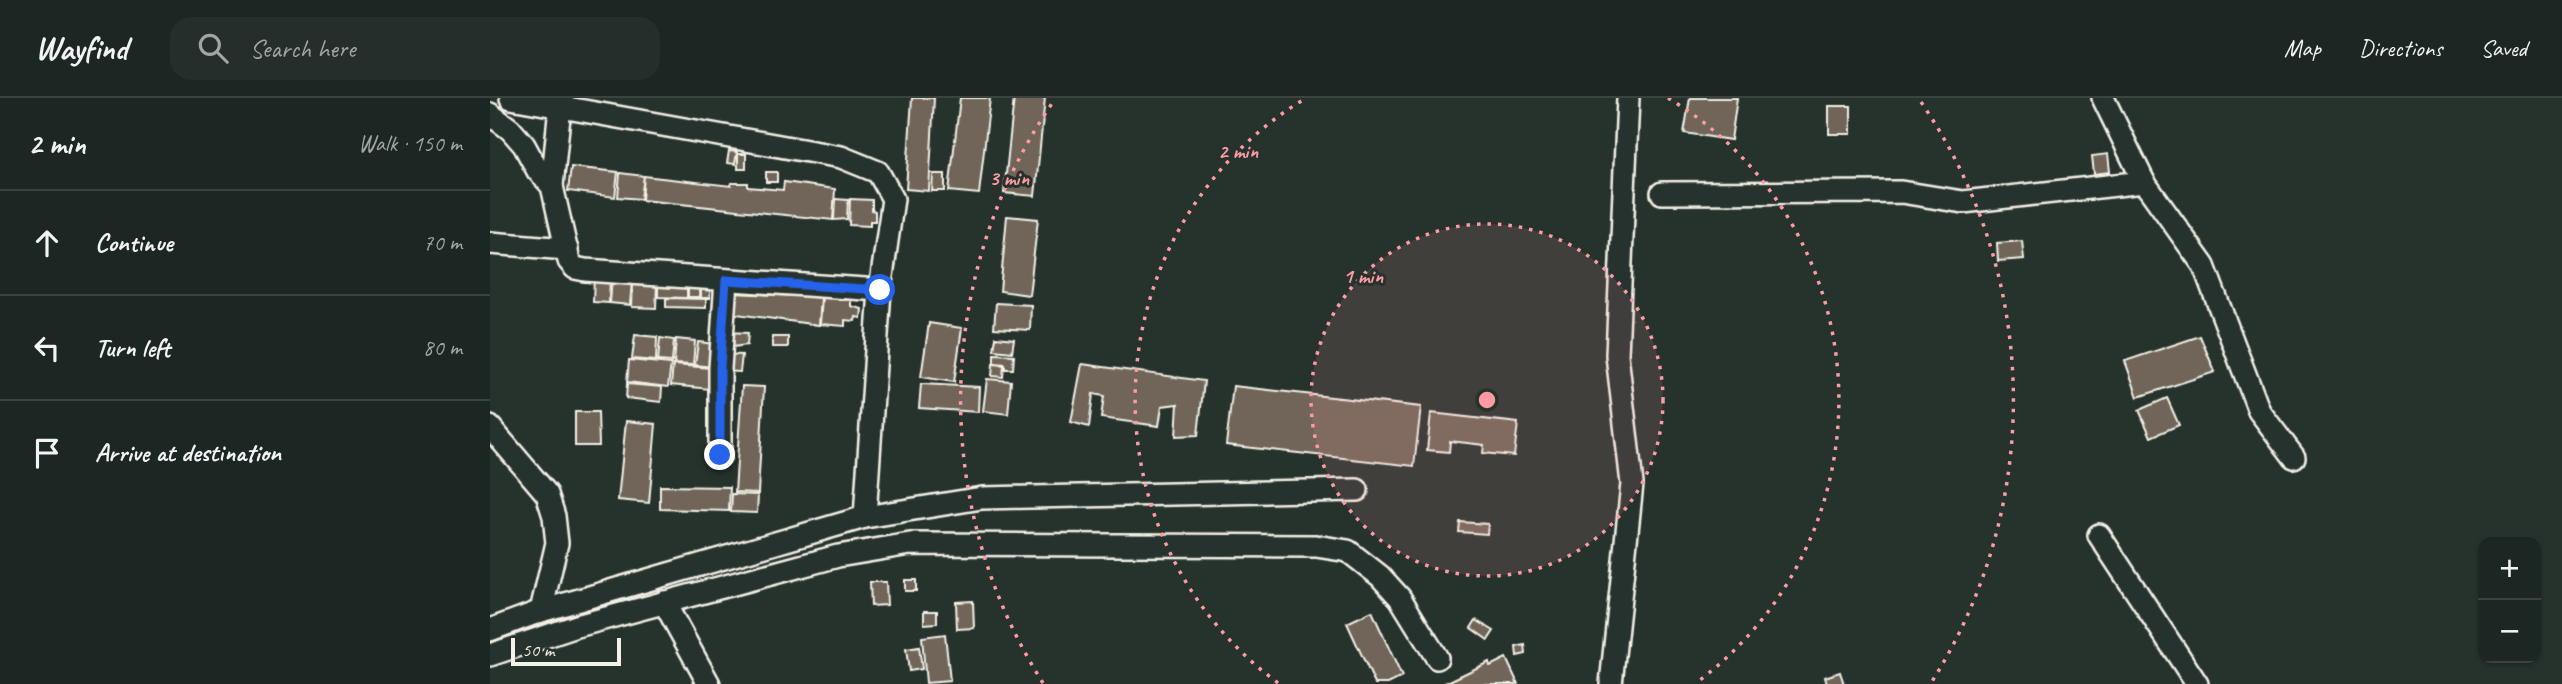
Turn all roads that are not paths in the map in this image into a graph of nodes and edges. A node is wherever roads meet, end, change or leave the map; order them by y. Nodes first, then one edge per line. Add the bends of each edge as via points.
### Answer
1 (511, 98) edge
2 (1628, 98) edge
3 (2103, 98) edge
4 (560, 107) junction
5 (490, 114) edge
6 (2144, 182) junction
7 (552, 186) junction
8 (1662, 192) dead end
9 (490, 243) edge
10 (567, 248) junction
11 (726, 280) junction
12 (880, 290) junction
13 (490, 427) edge
14 (720, 455) dead end
15 (2294, 457) dead end
16 (1357, 490) dead end
17 (865, 517) junction
18 (2099, 535) dead end
19 (664, 602) junction
20 (541, 611) junction
21 (490, 630) edge
22 (490, 655) edge
23 (1437, 658) dead end
24 (709, 684) edge
25 (1611, 684) edge
26 (2197, 684) edge

1 - 4 street
2 - 25 street via 1617,355 1632,484
3 - 6 street
4 - 7 street
4 - 12 street via 841,157 878,172 893,199
5 - 7 street via 524,145
6 - 8 street via 1963,202 1901,192
6 - 15 street via 2204,266 2259,411
7 - 10 street
9 - 10 street
10 - 11 street via 575,268
11 - 12 street
11 - 14 street
12 - 17 street
13 - 20 street via 547,494 554,516 557,543
16 - 17 street via 982,498
17 - 20 street
18 - 26 street
19 - 22 street
19 - 23 street via 838,556 910,544 1316,546 1348,551 1380,576 1400,598
19 - 24 street
20 - 21 street

